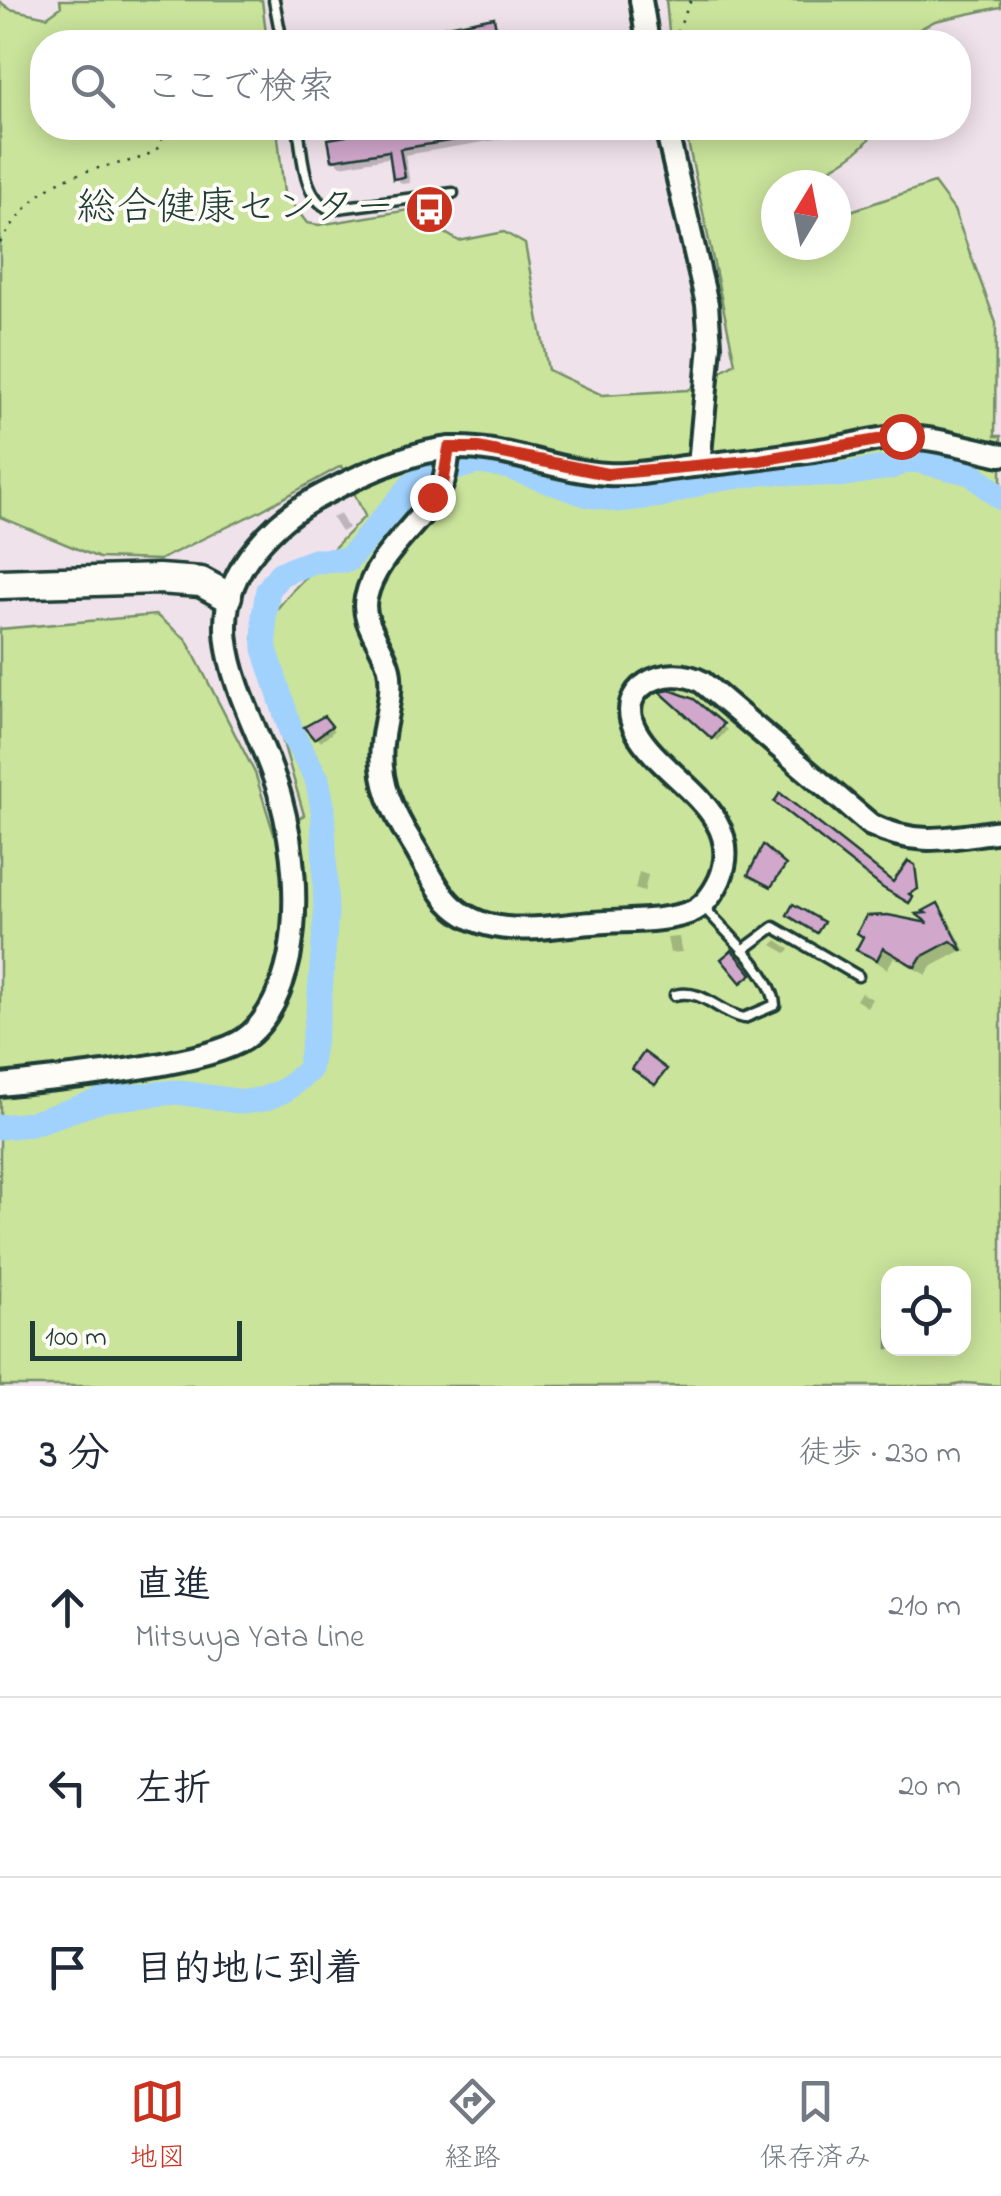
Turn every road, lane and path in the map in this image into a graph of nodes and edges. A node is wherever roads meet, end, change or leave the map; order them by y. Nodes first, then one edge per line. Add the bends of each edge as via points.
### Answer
1 (274, 0) edge
2 (641, 0) edge
3 (691, 0) edge
4 (280, 30) edge
5 (646, 30) edge
6 (679, 30) edge
7 (162, 140) edge
8 (300, 140) edge
9 (669, 140) edge
10 (453, 193) dead end
11 (0, 243) edge
12 (448, 451) junction
13 (1001, 455) edge
14 (698, 466) junction
15 (0, 584) edge
16 (227, 596) junction
17 (0, 597) edge
18 (1001, 831) edge
19 (702, 906) junction
20 (742, 950) junction
21 (858, 976) dead end
22 (675, 995) dead end
23 (0, 1086) edge

1 - 4 lane
2 - 5 street
3 - 6 path
7 - 11 path via 138,160 75,175 38,193
8 - 10 lane via 311,193 330,209
9 - 14 street via 710,333
12 - 14 street via 478,448 607,474
12 - 16 street via 355,478 306,503 250,554
12 - 19 street via 443,484 365,600 389,668 380,759 394,814 449,903 496,927 668,918
13 - 14 street via 901,436
15 - 16 highway via 158,579 201,582
16 - 17 highway
16 - 23 street via 225,636 237,689 289,838 294,917 285,978 258,1026 242,1040 192,1057
18 - 19 street via 927,840 890,834 702,682 660,675 636,695 631,720 647,748 719,822 724,867
19 - 20 lane
20 - 21 lane via 774,927
20 - 22 lane via 775,997 770,1010 744,1018 704,997

